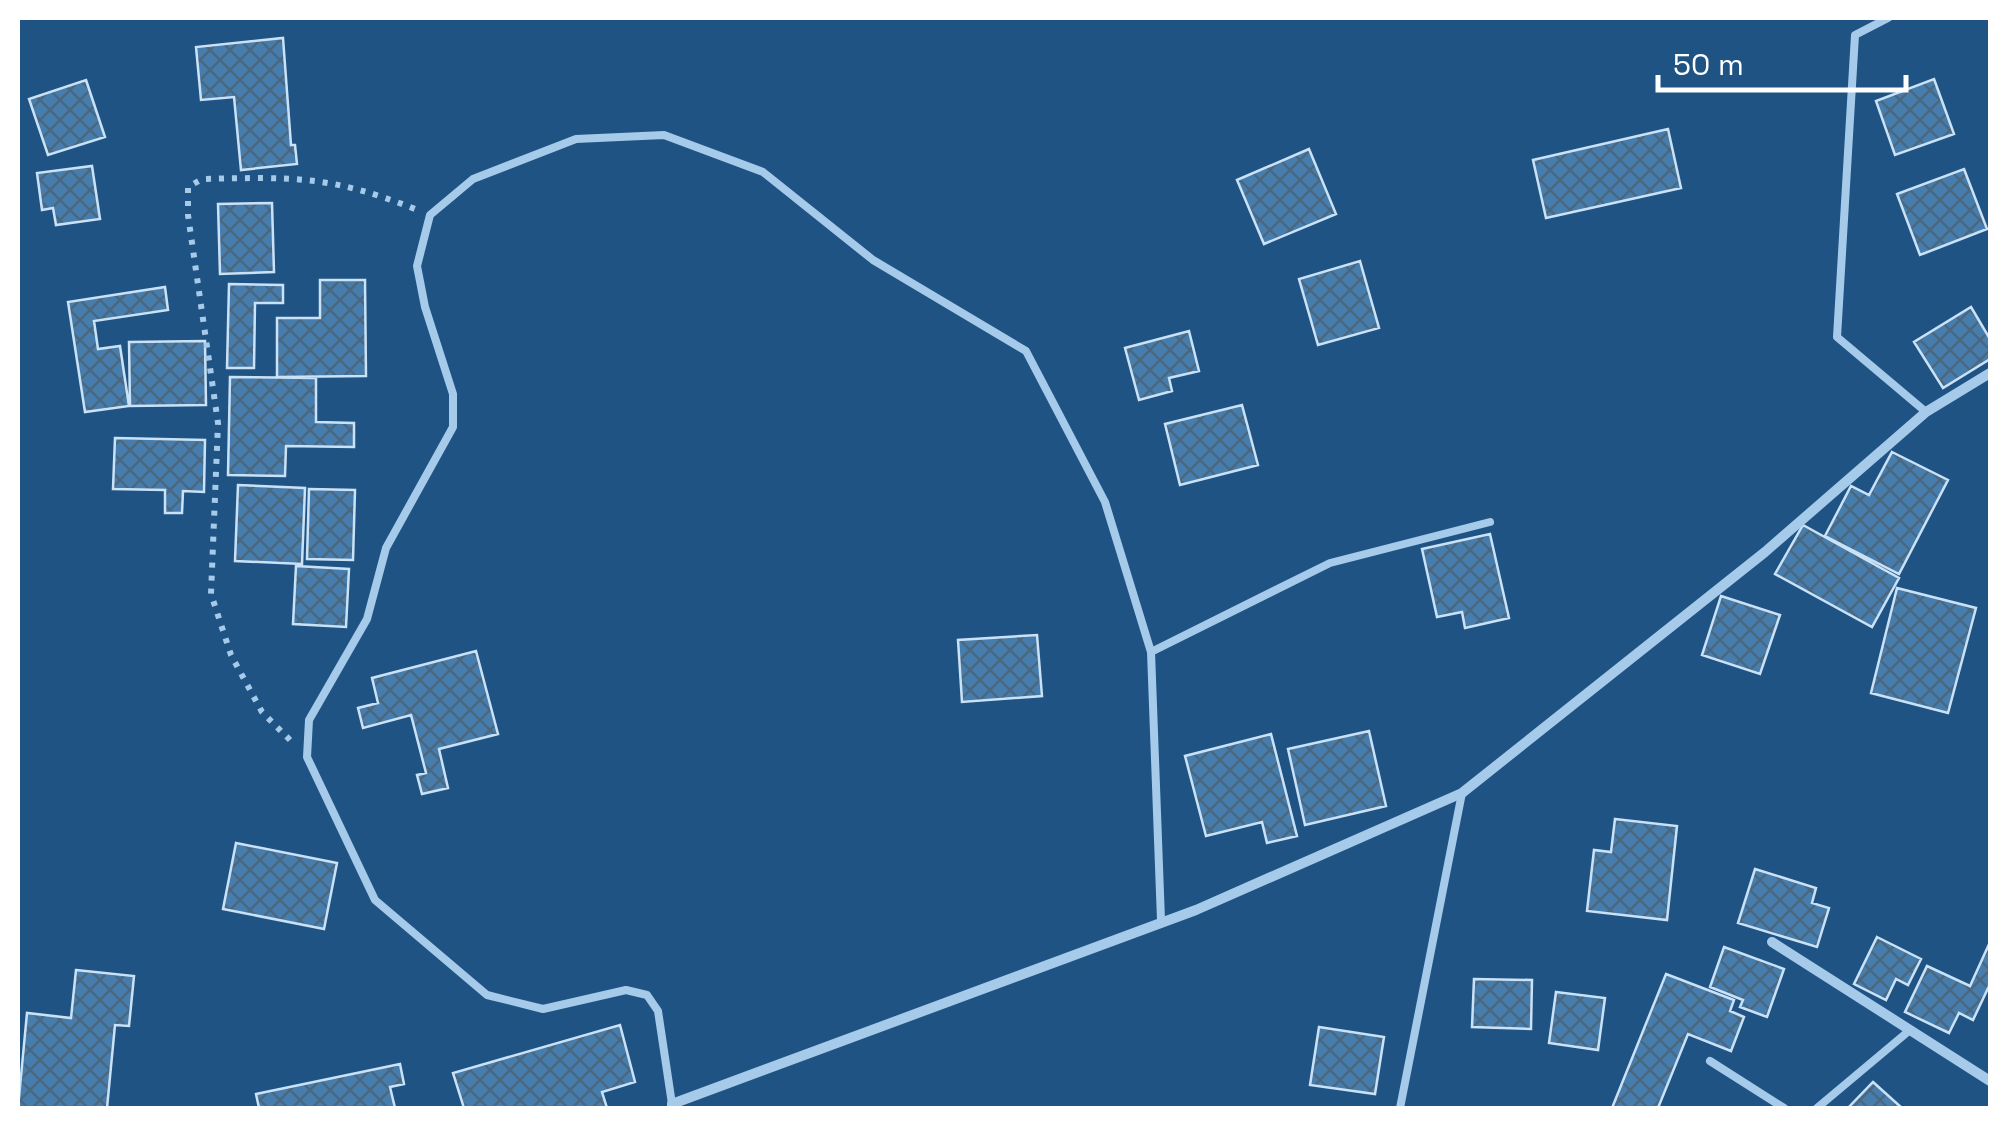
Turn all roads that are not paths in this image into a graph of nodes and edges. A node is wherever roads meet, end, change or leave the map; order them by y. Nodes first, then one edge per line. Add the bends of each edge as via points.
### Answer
1 (1888, 18) edge
2 (1990, 373) edge
3 (1926, 412) junction
4 (1490, 522) dead end
5 (1151, 652) junction
6 (1462, 793) junction
7 (1161, 920) junction
8 (1772, 942) dead end
9 (1910, 1030) junction
10 (1710, 1061) dead end
11 (1990, 1082) edge
12 (672, 1106) edge
13 (1400, 1108) edge
14 (1784, 1108) edge
15 (1817, 1108) edge

1 - 3 lane via 1855,34 1837,337
2 - 3 street
3 - 6 street via 1765,552
4 - 5 lane via 1330,563
5 - 7 lane
5 - 12 lane via 1104,502 1026,351 873,260 764,172 664,135 576,139 473,179 430,215 417,266 453,394 453,428 386,548 368,620 309,720 307,757 375,900 488,994 544,1009 626,990 647,995 658,1011
6 - 7 street
6 - 13 lane
7 - 12 street
8 - 9 street
9 - 11 street
9 - 15 lane
10 - 14 lane

